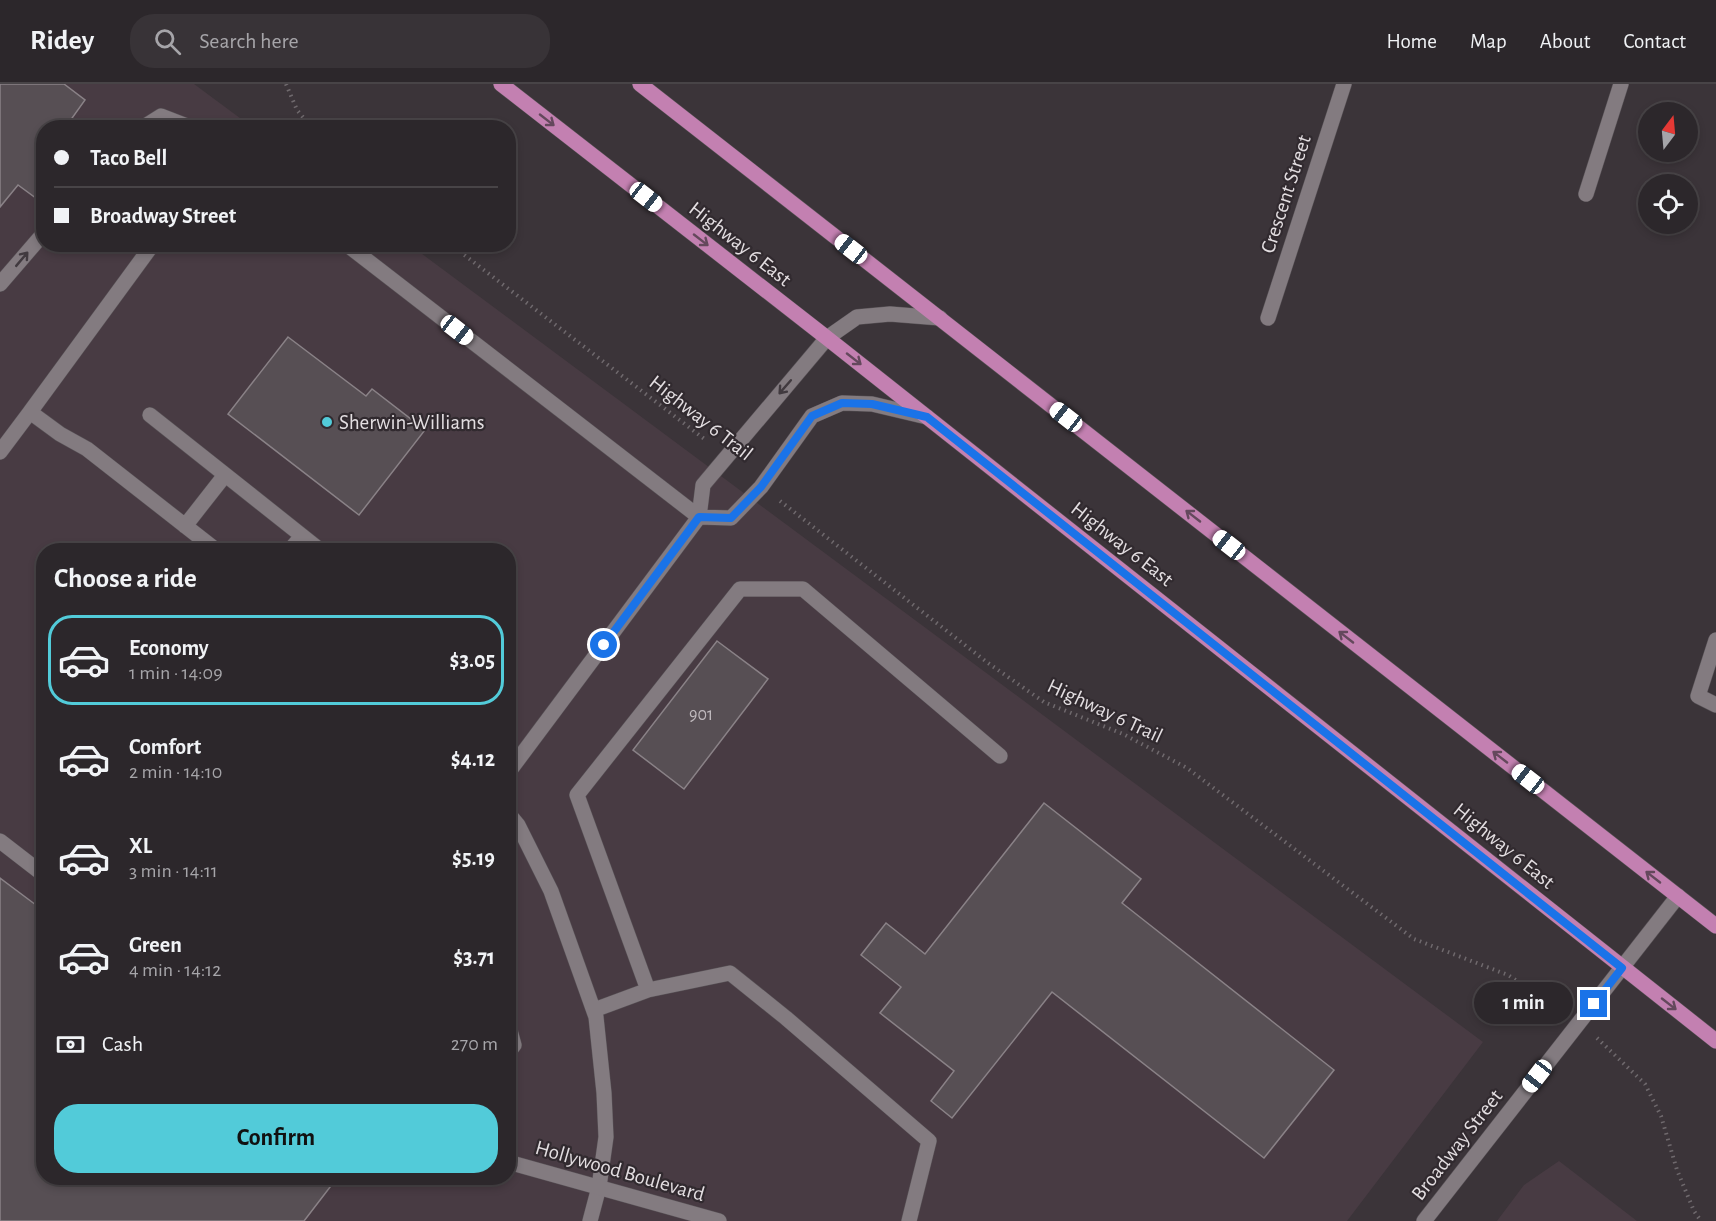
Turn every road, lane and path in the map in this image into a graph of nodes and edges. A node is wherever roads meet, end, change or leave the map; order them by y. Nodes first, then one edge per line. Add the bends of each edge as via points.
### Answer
1 (286, 84) edge
2 (501, 84) edge
3 (640, 84) edge
4 (1344, 84) edge
5 (1621, 84) edge
6 (155, 120) edge
7 (171, 120) edge
8 (305, 120) edge
9 (1586, 194) dead end
10 (36, 242) edge
11 (147, 252) edge
12 (356, 252) edge
13 (460, 252) edge
14 (0, 284) edge
15 (940, 318) junction
16 (1268, 318) dead end
17 (827, 338) junction
18 (30, 412) junction
19 (150, 415) dead end
20 (927, 417) junction
21 (0, 452) edge
22 (727, 456) junction
23 (225, 475) junction
24 (761, 487) junction
25 (699, 517) junction
26 (185, 526) junction
27 (302, 536) junction
28 (207, 543) edge
29 (296, 543) edge
30 (311, 543) edge
31 (1716, 640) edge
32 (1716, 705) edge
33 (1000, 756) dead end
34 (516, 762) edge
35 (516, 823) edge
36 (0, 841) edge
37 (36, 869) edge
38 (1678, 896) junction
39 (1716, 926) edge
40 (1622, 968) junction
41 (648, 990) junction
42 (594, 1010) junction
43 (1580, 1022) junction
44 (1716, 1041) edge
45 (516, 1164) edge
46 (599, 1187) junction
47 (590, 1221) edge
48 (719, 1221) edge
49 (909, 1221) edge
50 (1424, 1221) edge
51 (1701, 1221) edge

1 - 8 path
2 -> 17 main road, Highway 6 East
3 - 15 main road
4 - 16 street, Crescent Street
5 - 9 street
6 - 7 street via 161,116
14 -> 10 street
11 - 18 street
12 - 25 street
13 - 22 path, Highway 6 Trail
15 - 17 street via 890,314 857,317
38 -> 15 main road
17 -> 20 main road, Highway 6 East
17 -> 22 street
18 - 21 street
18 - 26 street via 87,449
19 - 23 street
20 - 24 street via 872,404 842,403 812,416
20 - 40 main road, Highway 6 East
22 - 25 street via 703,485
23 - 26 street
23 - 27 street
24 - 25 street via 731,518
24 - 43 path, Highway 6 Trail via 1044,702 1123,734 1187,768 1414,939 1509,975
25 - 34 street
26 - 28 street
27 - 29 street
27 - 30 street
31 - 32 street via 1698,696
33 - 41 street via 803,589 740,589 577,795
35 - 42 street via 551,891
36 - 37 street
38 - 39 main road
38 - 40 street, Broadway Street
40 - 43 street, Broadway Street
40 -> 44 main road, Highway 6 East
41 - 42 street
41 - 49 street via 730,973 929,1141
42 - 46 street via 606,1137
43 - 50 street, Broadway Street
43 - 51 path, Highway 6 Trail via 1645,1084
45 - 46 street, Hollywood Boulevard
46 - 47 street
46 - 48 street, Hollywood Boulevard

